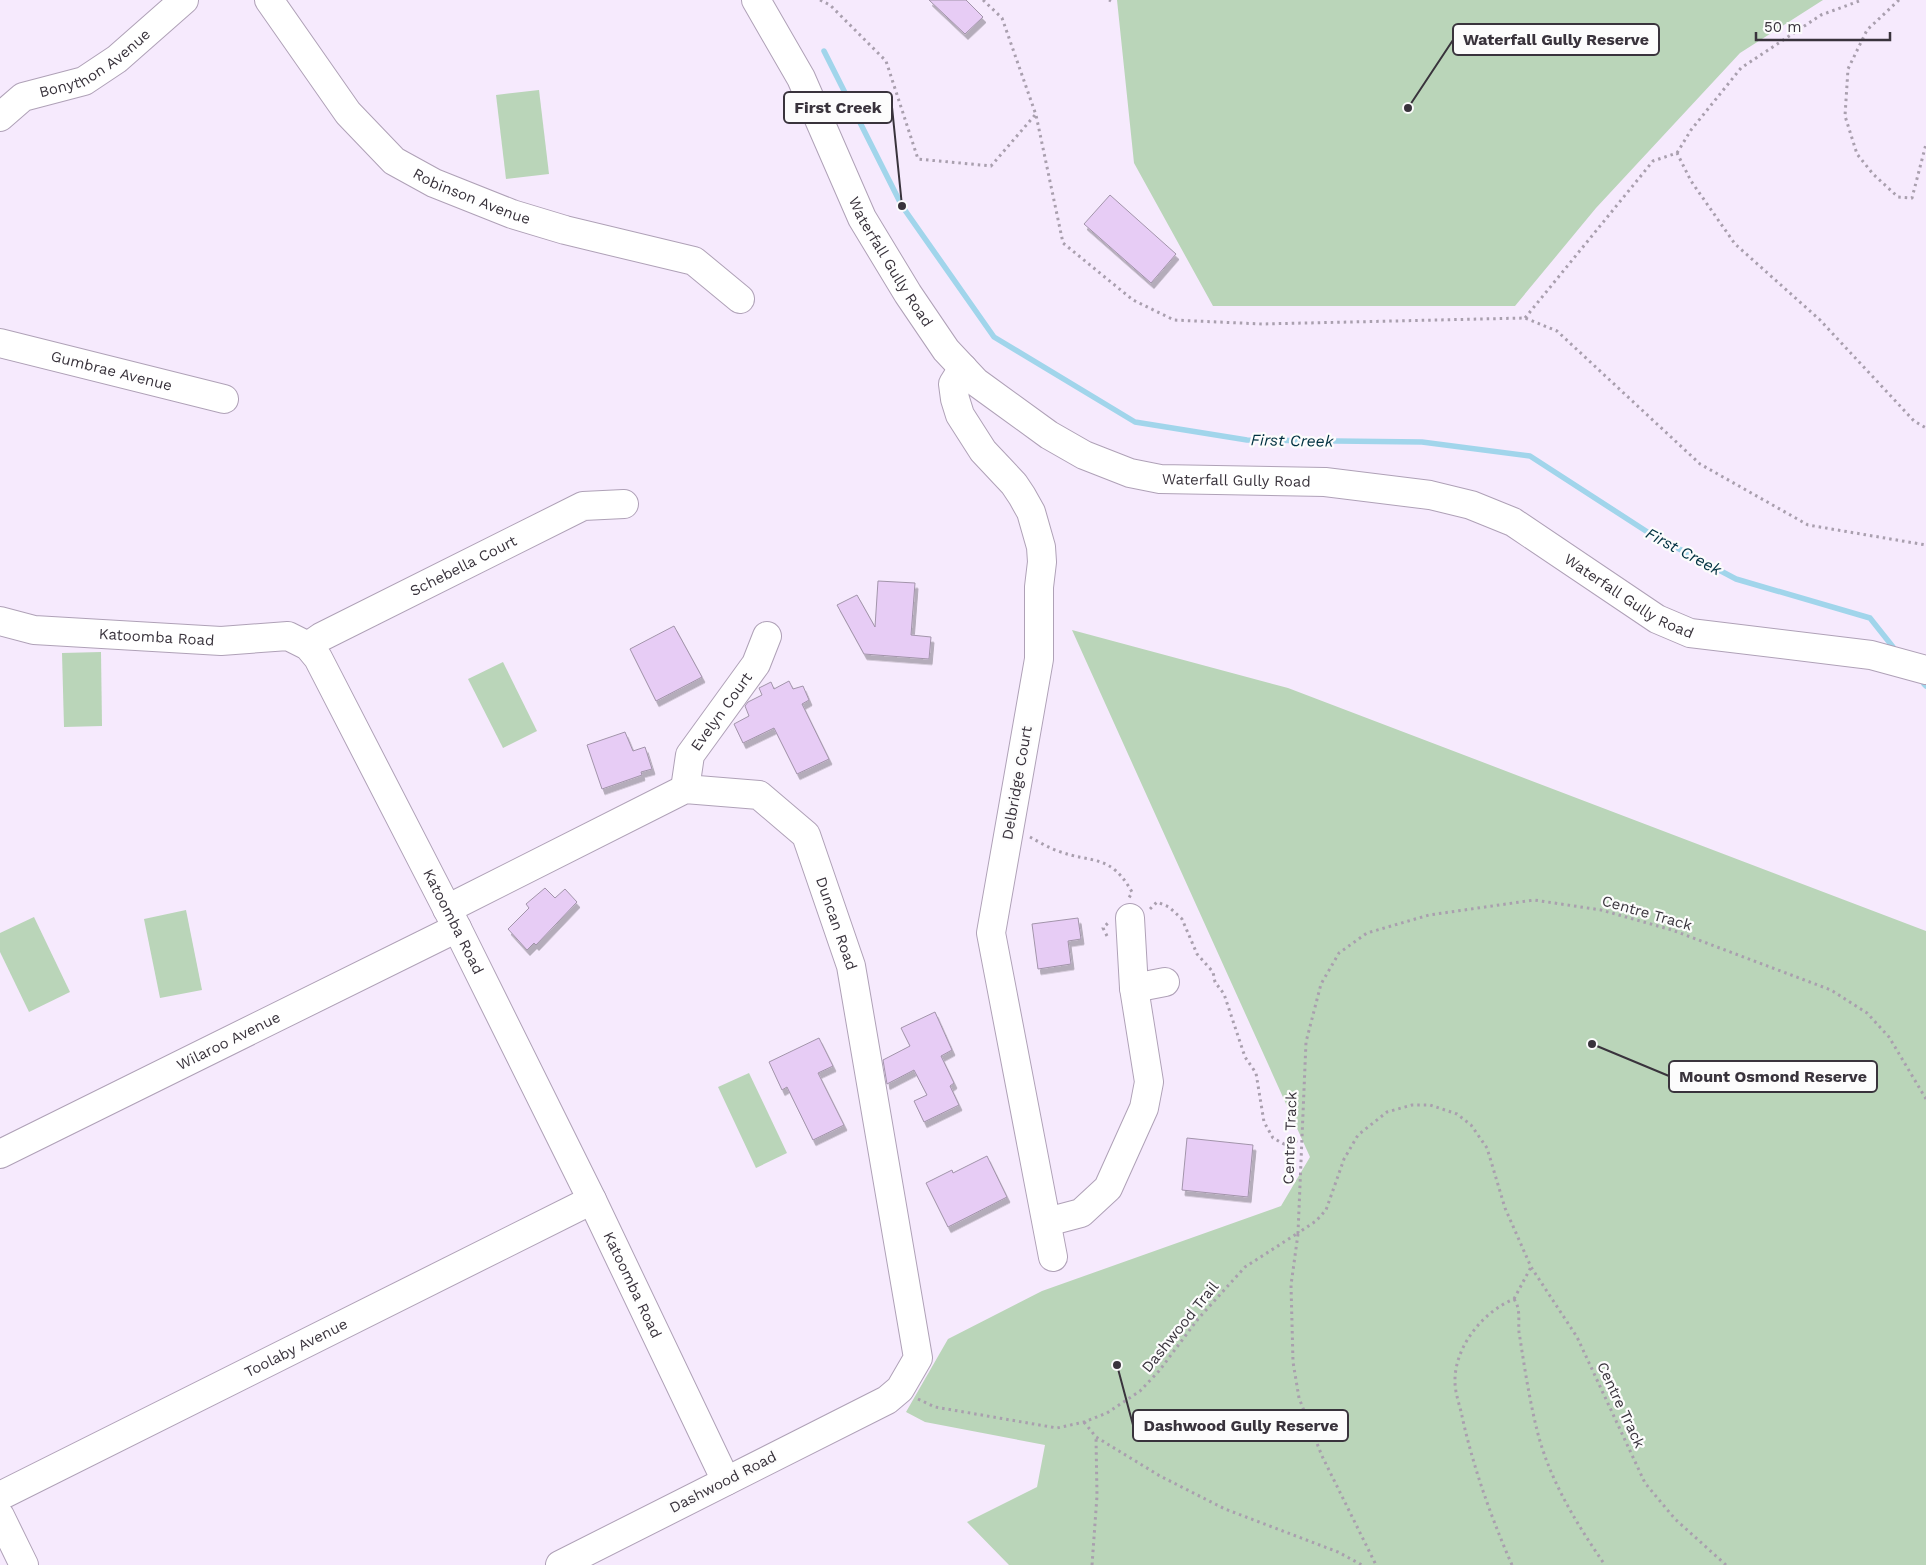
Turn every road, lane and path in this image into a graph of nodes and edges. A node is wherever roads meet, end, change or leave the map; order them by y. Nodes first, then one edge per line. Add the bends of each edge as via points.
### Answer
1 (184, 0) edge
2 (268, 0) edge
3 (756, 0) edge
4 (820, 0) edge
5 (983, 0) edge
6 (1862, 0) edge
7 (1899, 0) edge
8 (11, 92) edge
9 (1036, 115) junction
10 (0, 117) edge
11 (1926, 144) edge
12 (1677, 153) junction
13 (740, 298) dead end
14 (1525, 318) junction
15 (0, 343) edge
16 (964, 368) junction
17 (224, 399) dead end
18 (1926, 428) edge
19 (624, 504) dead end
20 (1926, 545) edge
21 (0, 621) edge
22 (767, 636) dead end
23 (308, 646) junction
24 (1926, 670) edge
25 (686, 789) junction
26 (452, 918) junction
27 (1130, 918) dead end
28 (1165, 982) dead end
29 (1134, 988) junction
30 (1926, 1099) edge
31 (0, 1154) edge
32 (592, 1200) junction
33 (1047, 1222) junction
34 (1298, 1233) junction
35 (1053, 1257) dead end
36 (1531, 1267) junction
37 (1514, 1300) junction
38 (894, 1394) junction
39 (1084, 1422) junction
40 (1096, 1437) junction
41 (726, 1481) junction
42 (0, 1496) edge
43 (0, 1516) edge
44 (24, 1565) edge
45 (560, 1565) edge
46 (1092, 1565) edge
47 (1362, 1565) edge
48 (1376, 1565) edge
49 (1512, 1565) edge
50 (1605, 1565) edge
51 (1726, 1565) edge

1 - 8 street, Bonython Avenue via 116,59 84,81
2 - 13 street, Robinson Avenue via 348,112 394,161 434,183 512,214 694,261
3 - 16 street, Waterfall Gully Road via 801,78 862,218 946,350
4 - 9 path via 830,4 886,61 918,160 992,166
5 - 9 path via 1002,18
6 - 12 path via 1821,15 1741,68 1691,130
7 - 11 path via 1867,30 1848,69 1845,116 1857,154 1898,197 1912,198
8 - 10 street, Bonython Avenue
9 - 14 path via 1063,243 1133,300 1174,320 1262,324
12 - 14 path via 1653,161
12 - 18 path via 1691,181 1735,244 1820,320 1914,421
14 - 20 path via 1557,331 1708,469 1808,525
15 - 17 street, Gumbrae Avenue
16 - 24 street, Waterfall Gully Road via 976,382 1050,435 1084,455 1130,473 1160,480 1324,482 1430,495 1471,505 1513,522 1657,620 1690,633 1870,655
16 - 33 street, Delbridge Court via 952,384 960,416 983,451 1022,496 1031,512 1041,547 1039,660 991,933
19 - 23 street, Schebella Court via 583,506
21 - 23 street, Katoomba Road via 34,630 222,641 288,636
22 - 25 street, Evelyn Court via 756,664 690,755
23 - 26 street, Katoomba Road via 318,658
25 - 26 street
25 - 38 street, Duncan Road via 759,795 806,835 851,966 904,1267 918,1358
26 - 31 street, Wilaroo Avenue
26 - 32 street, Katoomba Road
27 - 29 street
28 - 29 street
29 - 33 street via 1149,1082 1144,1108 1108,1188 1082,1213
30 - 34 path, Centre Track via 1888,1037 1860,1008 1832,990 1672,930 1601,910 1534,900 1428,915 1367,933 1340,953 1321,984 1306,1042
32 - 41 street, Katoomba Road
32 - 42 street, Toolaby Avenue
33 - 35 street, Delbridge Court
34 - 36 path, Centre Track via 1326,1210 1344,1159 1358,1135 1387,1112 1412,1105 1430,1106 1457,1114 1471,1125 1487,1148 1505,1208
34 - 39 path, Dashwood Trail via 1245,1267 1140,1391 1107,1413
34 - 48 path via 1291,1286 1293,1362 1299,1398 1322,1456
36 - 37 path
36 - 51 path, Centre Track via 1577,1337 1645,1483 1675,1519
37 - 49 path via 1505,1303 1477,1326 1458,1361 1454,1383 1469,1447
37 - 50 path via 1518,1305 1519,1330 1537,1430 1549,1467 1578,1526
38 - 39 path, Dashwood Trail via 935,1407 1057,1428
38 - 41 street, Dashwood Road
39 - 40 path
40 - 46 path
40 - 47 path via 1160,1476 1225,1509 1338,1552
41 - 45 street, Dashwood Road
43 - 44 street

